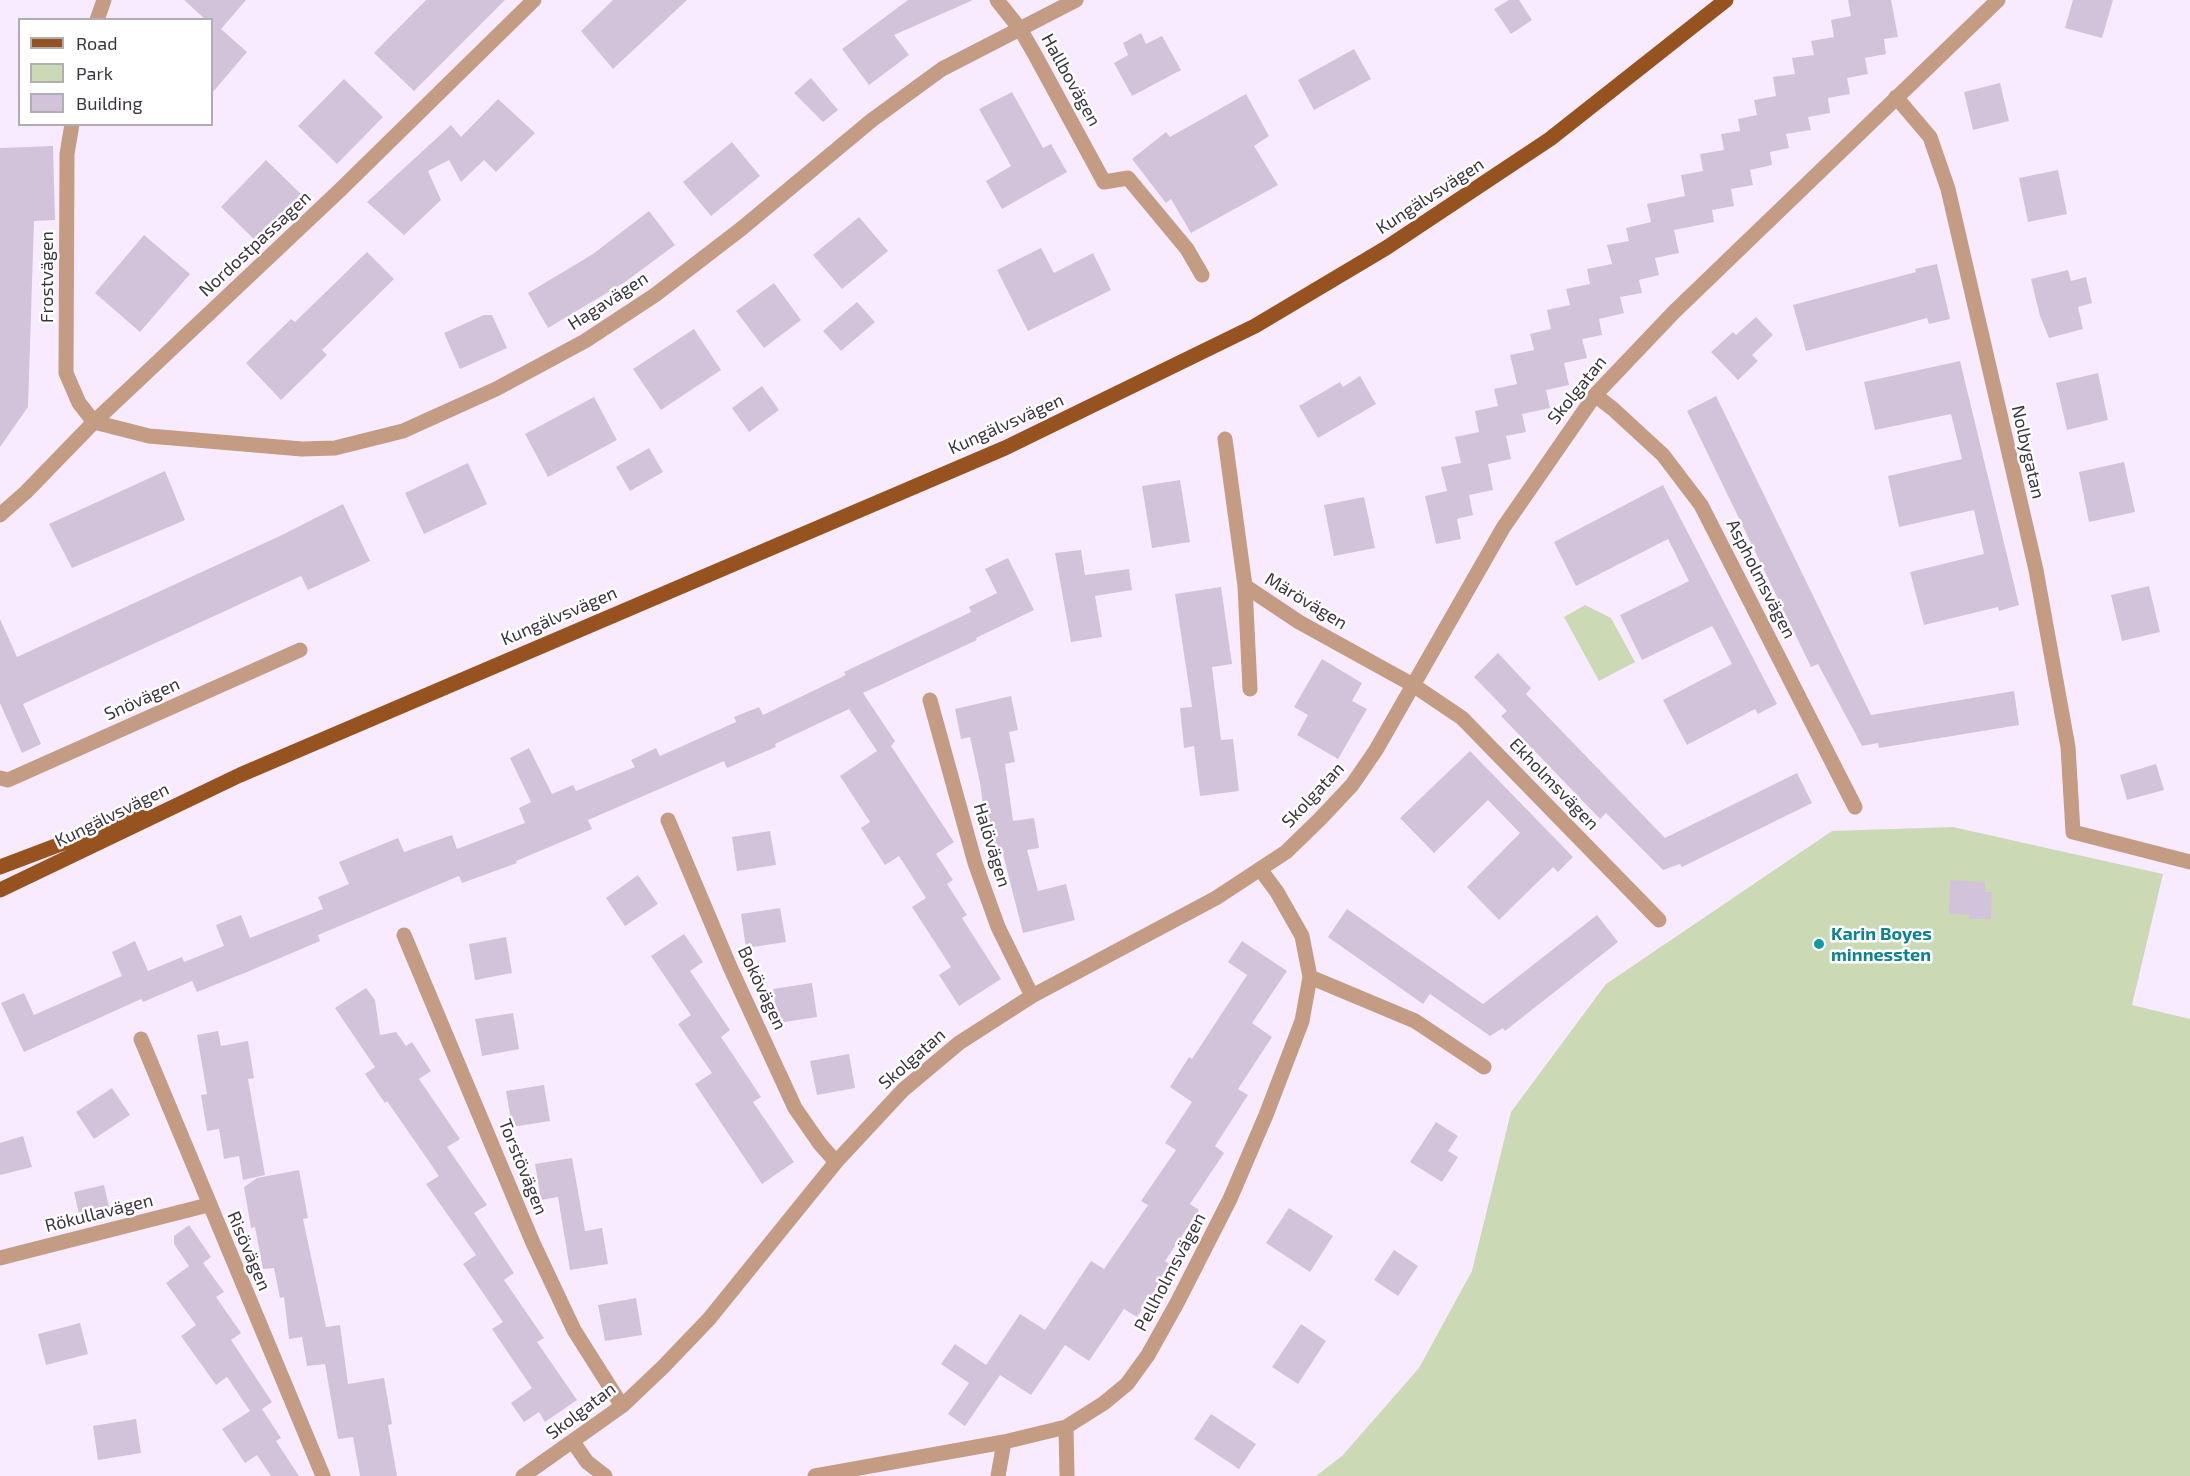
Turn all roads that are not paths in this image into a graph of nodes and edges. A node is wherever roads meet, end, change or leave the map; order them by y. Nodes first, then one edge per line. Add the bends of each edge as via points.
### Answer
1 (104, 0) edge
2 (534, 0) edge
3 (998, 0) edge
4 (1076, 0) edge
5 (1726, 0) edge
6 (1998, 0) edge
7 (98, 18) edge
8 (1020, 29) junction
9 (1896, 97) junction
10 (72, 126) edge
11 (1202, 275) dead end
12 (1595, 395) junction
13 (94, 422) junction
14 (1225, 439) dead end
15 (0, 515) edge
16 (1245, 586) junction
17 (300, 650) dead end
18 (1413, 685) junction
19 (1250, 689) dead end
20 (930, 700) dead end
21 (240, 775) junction
22 (0, 778) edge
23 (1855, 807) dead end
24 (668, 820) dead end
25 (2190, 862) edge
26 (0, 867) edge
27 (1260, 869) junction
28 (0, 890) edge
29 (1659, 920) dead end
30 (405, 935) dead end
31 (1310, 977) junction
32 (1032, 996) junction
33 (141, 1039) dead end
34 (1484, 1067) dead end
35 (836, 1162) junction
36 (208, 1205) junction
37 (0, 1258) edge
38 (622, 1406) junction
39 (1066, 1427) junction
40 (573, 1442) junction
41 (1004, 1442) junction
42 (322, 1476) edge
43 (523, 1476) edge
44 (605, 1476) edge
45 (815, 1476) edge
46 (998, 1476) edge
47 (1066, 1476) edge

1 - 7 street
2 - 13 street, Nordostpassagen
3 - 8 street, Hallbovägen
4 - 8 street, Hagavägen
5 - 21 main road, Kungälvsvägen via 1541,145 1386,248 1255,326 1005,448
6 - 9 street, Skolgatan
8 - 11 street, Hallbovägen via 1104,182 1128,178 1188,249
8 - 13 street, Hagavägen via 942,69 872,120 655,295 585,341 403,431 335,448 302,449 149,436
9 - 12 street, Skolgatan via 1674,312
9 - 25 street, Nolbygatan via 1930,136 1948,189 2036,570 2068,747 2073,832
10 - 13 street, Frostvägen via 67,154 66,373 79,403
12 - 18 street, Skolgatan via 1503,528
12 - 23 street, Aspholmsvägen via 1663,455 1701,505
13 - 15 street, Nordostpassagen
14 - 16 street, Märövägen
16 - 18 street, Märövägen via 1299,622
16 - 19 street
17 - 22 street, Snövägen via 8,780
18 - 27 street, Skolgatan via 1352,785 1286,852
18 - 29 street, Ekholmsvägen via 1462,718
20 - 32 street, Halövägen via 975,863 998,927
21 - 26 main road, Kungälvsvägen
21 - 28 main road, Kungälvsvägen
24 - 35 street, Bokövägen via 795,1108
27 - 31 street, Pellholmsvägen via 1302,936
27 - 32 street, Skolgatan via 1216,898
30 - 38 street, Torstövägen via 547,1272 574,1330
31 - 34 street via 1415,1021
31 - 39 street, Pellholmsvägen via 1302,1021 1266,1115 1177,1303 1127,1384
32 - 35 street, Skolgatan via 959,1043 903,1090
33 - 36 street, Risövägen
35 - 38 street, Skolgatan via 710,1319
36 - 37 street, Rökullavägen
36 - 42 street, Risövägen
38 - 40 street, Skolgatan
39 - 41 street, Pellholmsvägen
39 - 47 street
40 - 43 street, Skolgatan
40 - 44 street via 587,1462
41 - 45 street, Pellholmsvägen
41 - 46 street

